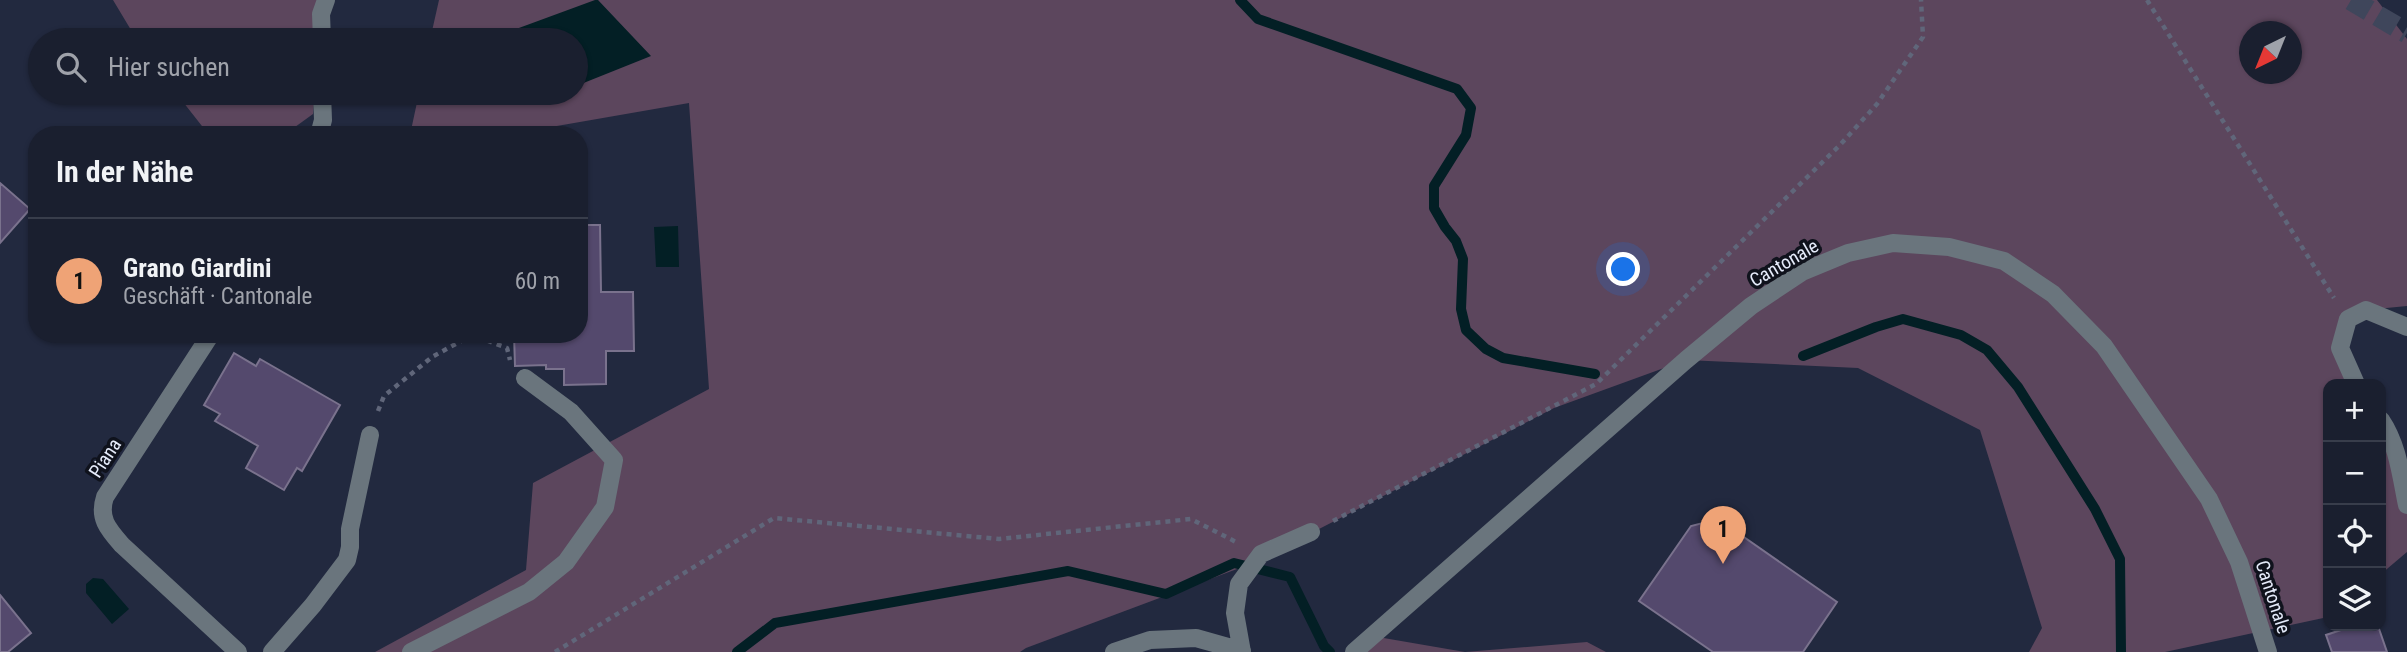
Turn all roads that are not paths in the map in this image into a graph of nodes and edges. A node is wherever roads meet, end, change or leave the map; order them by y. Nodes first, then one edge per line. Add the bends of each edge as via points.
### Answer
1 (326, 0) edge
2 (322, 28) edge
3 (322, 105) edge
4 (321, 126) edge
5 (2407, 327) edge
6 (205, 343) edge
7 (525, 379) road end
8 (2355, 379) edge
9 (2386, 428) edge
10 (370, 435) road end
11 (2407, 505) edge
12 (1311, 532) road end
13 (238, 652) edge
14 (272, 652) edge
15 (411, 652) edge
16 (1114, 652) edge
17 (1242, 652) edge
18 (1354, 652) edge
19 (2268, 652) edge

1 - 2 street
3 - 4 street
5 - 8 street via 2366,310 2348,319 2340,348
6 - 13 street, Piana via 105,497 102,513 107,529 122,545
7 - 15 street via 571,411 614,460 606,507 566,562 529,592
9 - 11 street
10 - 14 street via 347,560
12 - 17 street via 1261,554 1239,584 1235,613
16 - 17 street via 1150,640 1196,638
18 - 19 street, Cantonale via 1751,306 1802,272 1848,253 1893,243 1949,247 2004,261 2053,294 2104,346 2209,499 2239,562

